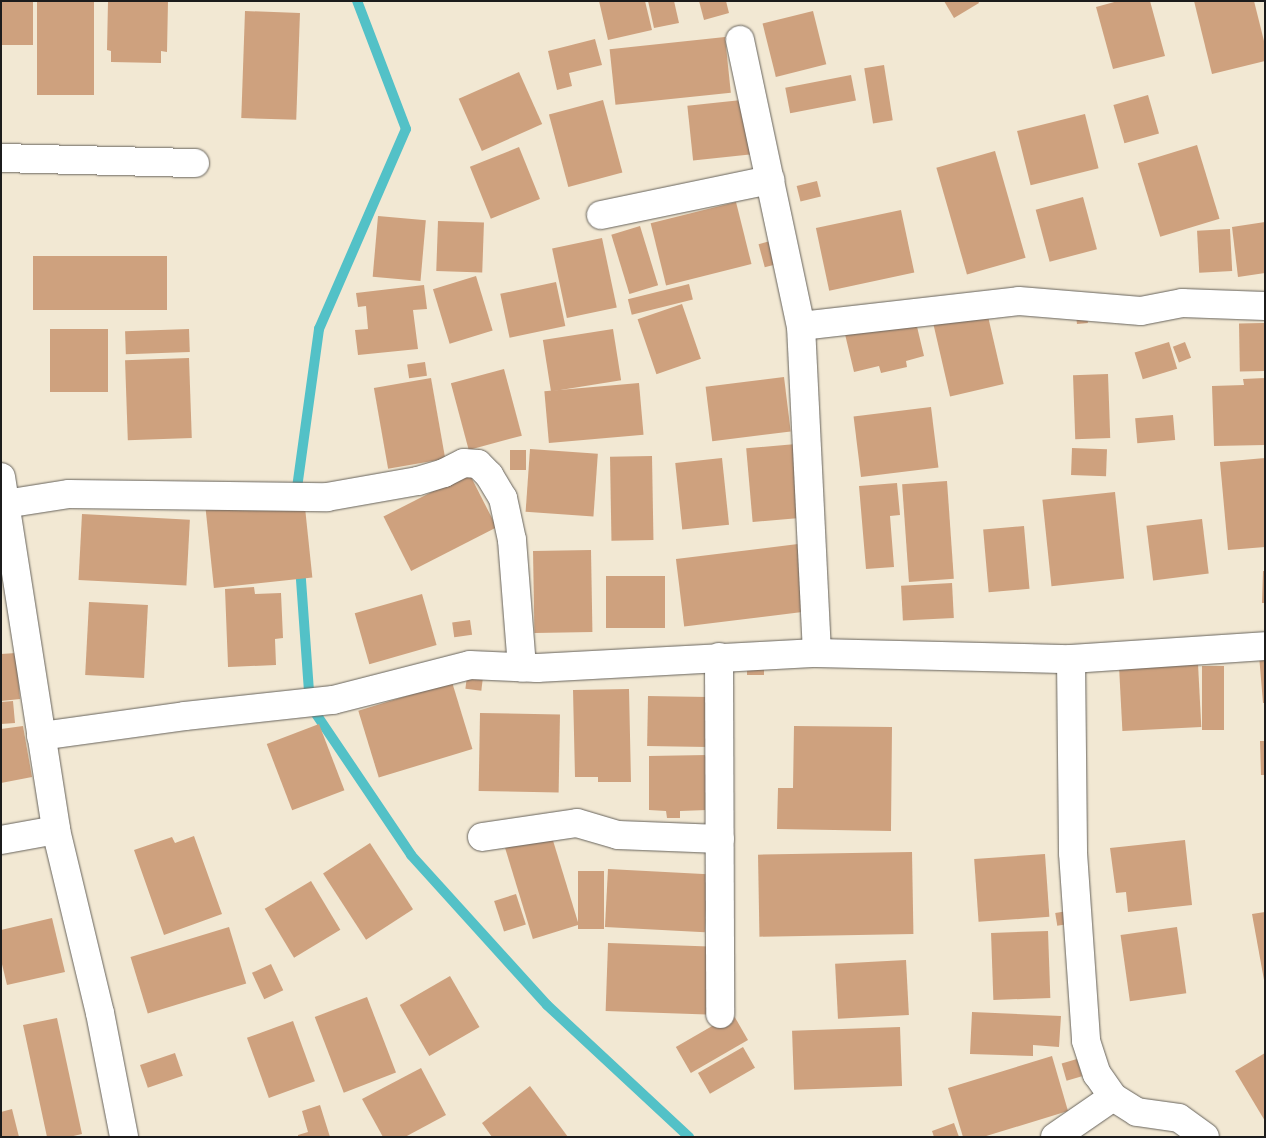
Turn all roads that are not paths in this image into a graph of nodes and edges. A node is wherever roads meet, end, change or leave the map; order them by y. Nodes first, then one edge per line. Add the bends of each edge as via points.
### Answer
1 (740, 40) dead end
2 (1, 158) edge
3 (195, 163) dead end
4 (770, 180) junction
5 (601, 216) dead end
6 (1265, 306) edge
7 (801, 326) junction
8 (1, 476) edge
9 (5, 504) junction
10 (1265, 646) edge
11 (817, 653) junction
12 (719, 657) junction
13 (1071, 659) junction
14 (522, 668) junction
15 (41, 736) junction
16 (56, 830) junction
17 (482, 837) dead end
18 (720, 839) junction
19 (1, 840) edge
20 (720, 1014) dead end
21 (1113, 1097) junction
22 (124, 1137) edge
23 (1055, 1137) edge
24 (1205, 1137) edge

1 - 4 street
2 - 3 street
4 - 5 street
4 - 7 street
6 - 7 street via 1182,303 1140,311 1019,300
7 - 11 street
8 - 9 street
9 - 14 street via 69,494 327,497 418,481 464,463 478,464 503,498 512,540
9 - 15 street
10 - 13 street
11 - 12 street
11 - 13 street
12 - 14 street
12 - 18 street
13 - 21 street via 1073,853 1086,1041 1097,1074
14 - 15 street via 470,665 333,700
15 - 16 street
16 - 19 street
16 - 22 street via 100,1013
17 - 18 street via 577,823 618,835
18 - 20 street
21 - 23 street
21 - 24 street via 1137,1112 1178,1118

